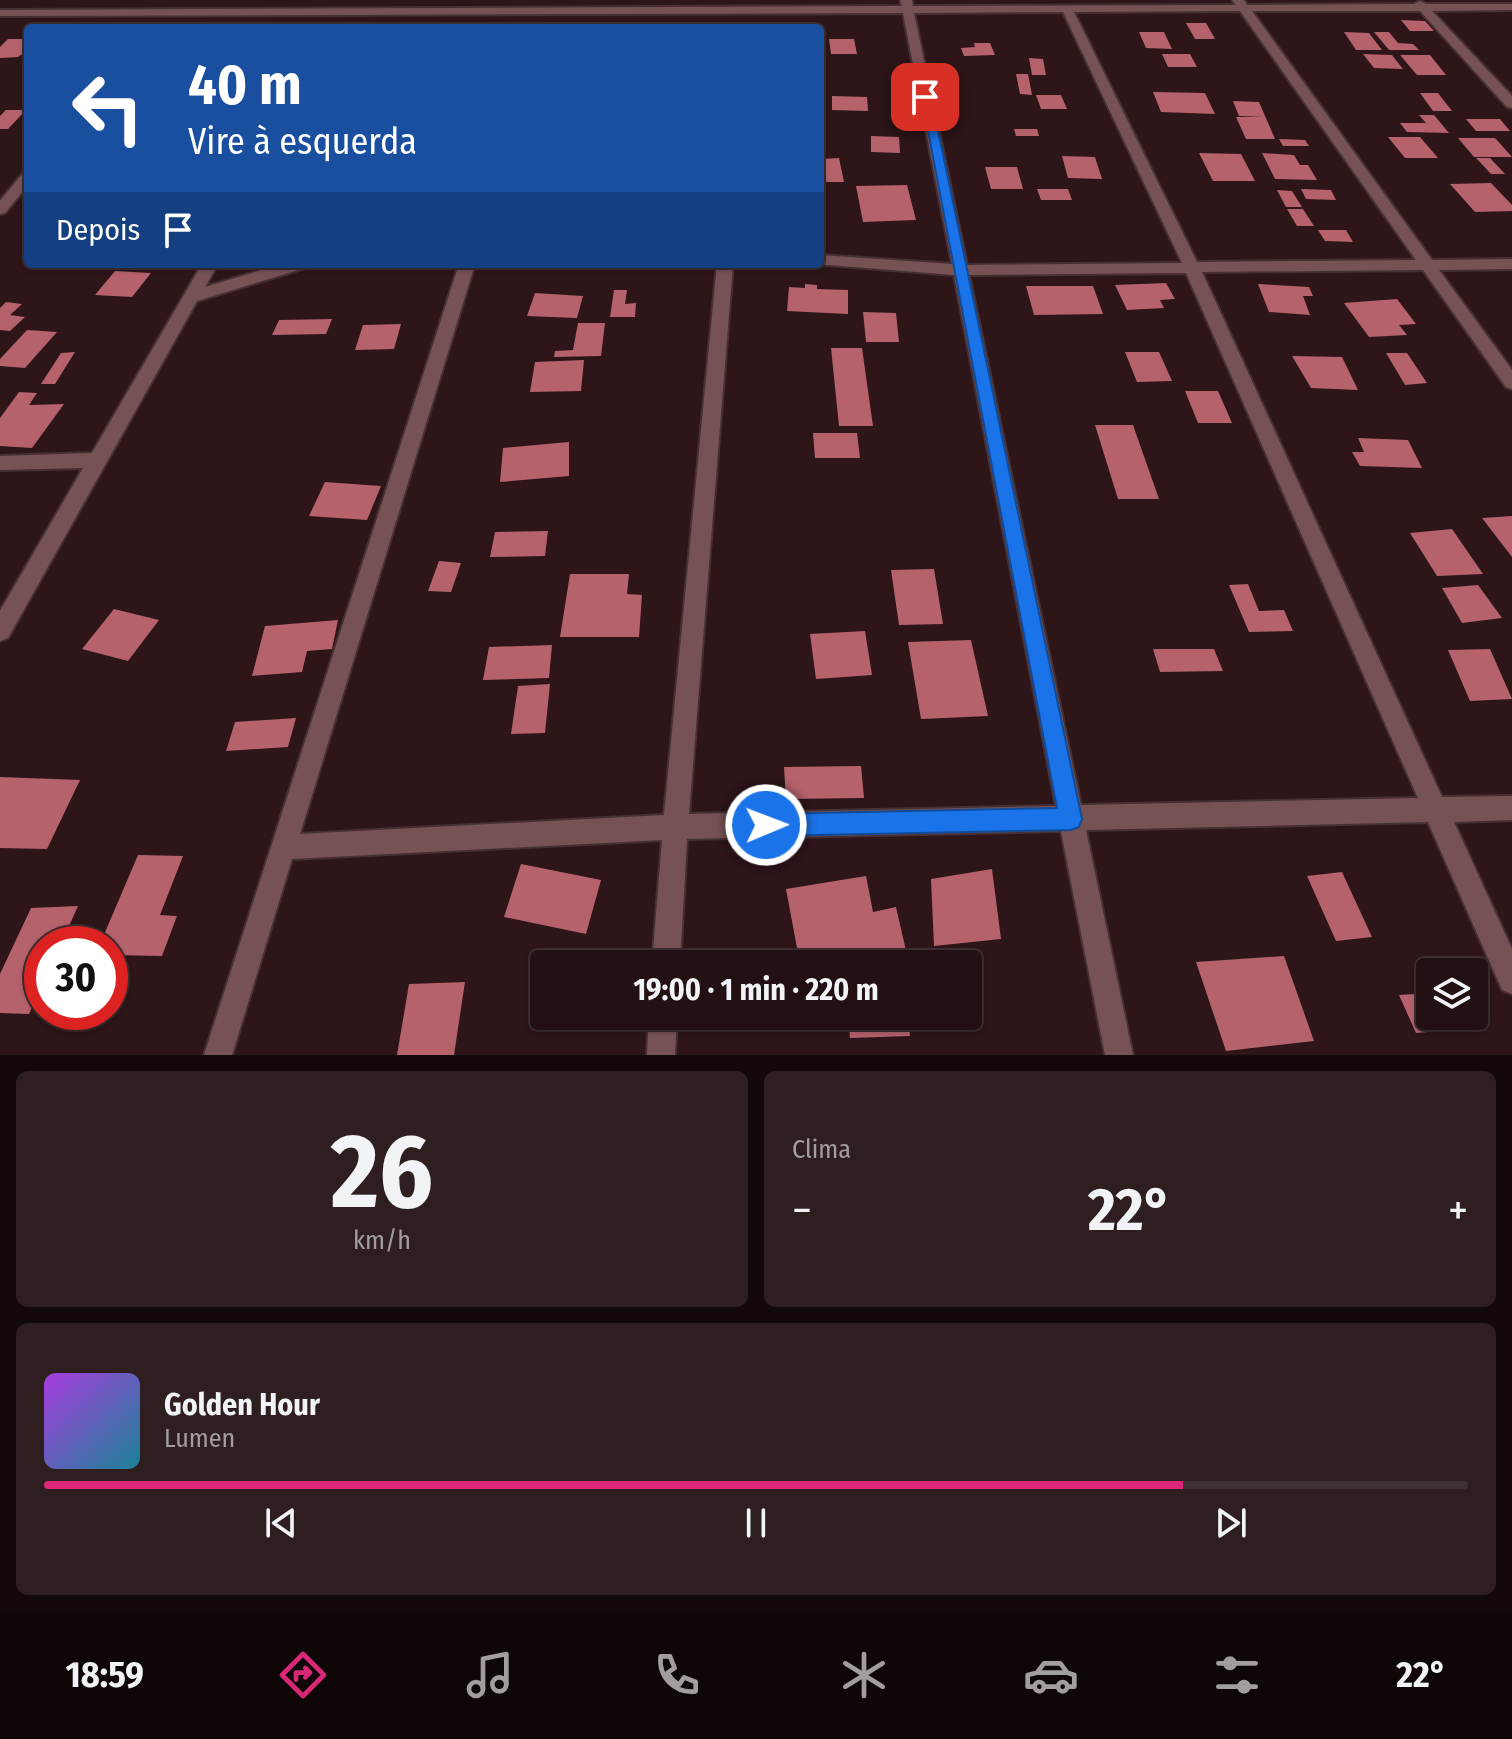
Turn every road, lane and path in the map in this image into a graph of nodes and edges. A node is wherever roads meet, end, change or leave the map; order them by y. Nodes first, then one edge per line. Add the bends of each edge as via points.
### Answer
1 (6, 0) edge
2 (174, 0) edge
3 (361, 0) edge
4 (1241, 4) edge
5 (1420, 4) edge
6 (721, 5) edge
7 (907, 5) edge
8 (0, 6) edge
9 (547, 6) edge
10 (1080, 6) edge
11 (1512, 7) edge
12 (354, 12) junction
13 (0, 13) edge
14 (163, 13) junction
15 (153, 24) edge
16 (346, 24) edge
17 (1512, 104) edge
18 (24, 181) edge
19 (0, 210) edge
20 (824, 260) edge
21 (1512, 264) edge
22 (1428, 265) junction
23 (208, 268) edge
24 (286, 268) edge
25 (466, 268) edge
26 (725, 268) edge
27 (1192, 268) junction
28 (958, 270) junction
29 (191, 297) junction
30 (1512, 383) edge
31 (97, 460) junction
32 (0, 463) edge
33 (0, 631) edge
34 (1512, 808) edge
35 (1437, 809) junction
36 (1071, 819) junction
37 (675, 827) junction
38 (284, 847) junction
39 (667, 950) edge
40 (1512, 980) edge
41 (662, 1030) edge
42 (218, 1055) edge
43 (661, 1055) edge
44 (1119, 1055) edge

1 - 8 street
2 - 14 street
3 - 12 street
4 - 5 street
4 - 10 street
4 - 22 street
5 - 11 street
5 - 17 street
6 - 7 street
6 - 9 street
7 - 10 street
7 - 28 street
9 - 12 street
10 - 27 street
12 - 14 street
12 - 16 street
13 - 14 street
14 - 15 street
18 - 19 street
20 - 28 street
21 - 22 street
22 - 27 street
22 - 30 street
23 - 29 street
24 - 29 street
25 - 38 street
26 - 37 street
27 - 28 street
27 - 35 street
28 - 36 street
29 - 31 street
31 - 32 street
31 - 33 street
34 - 35 street
35 - 36 street
35 - 40 street
36 - 37 street
36 - 44 street
37 - 38 street
37 - 39 street
38 - 42 street
41 - 43 street

